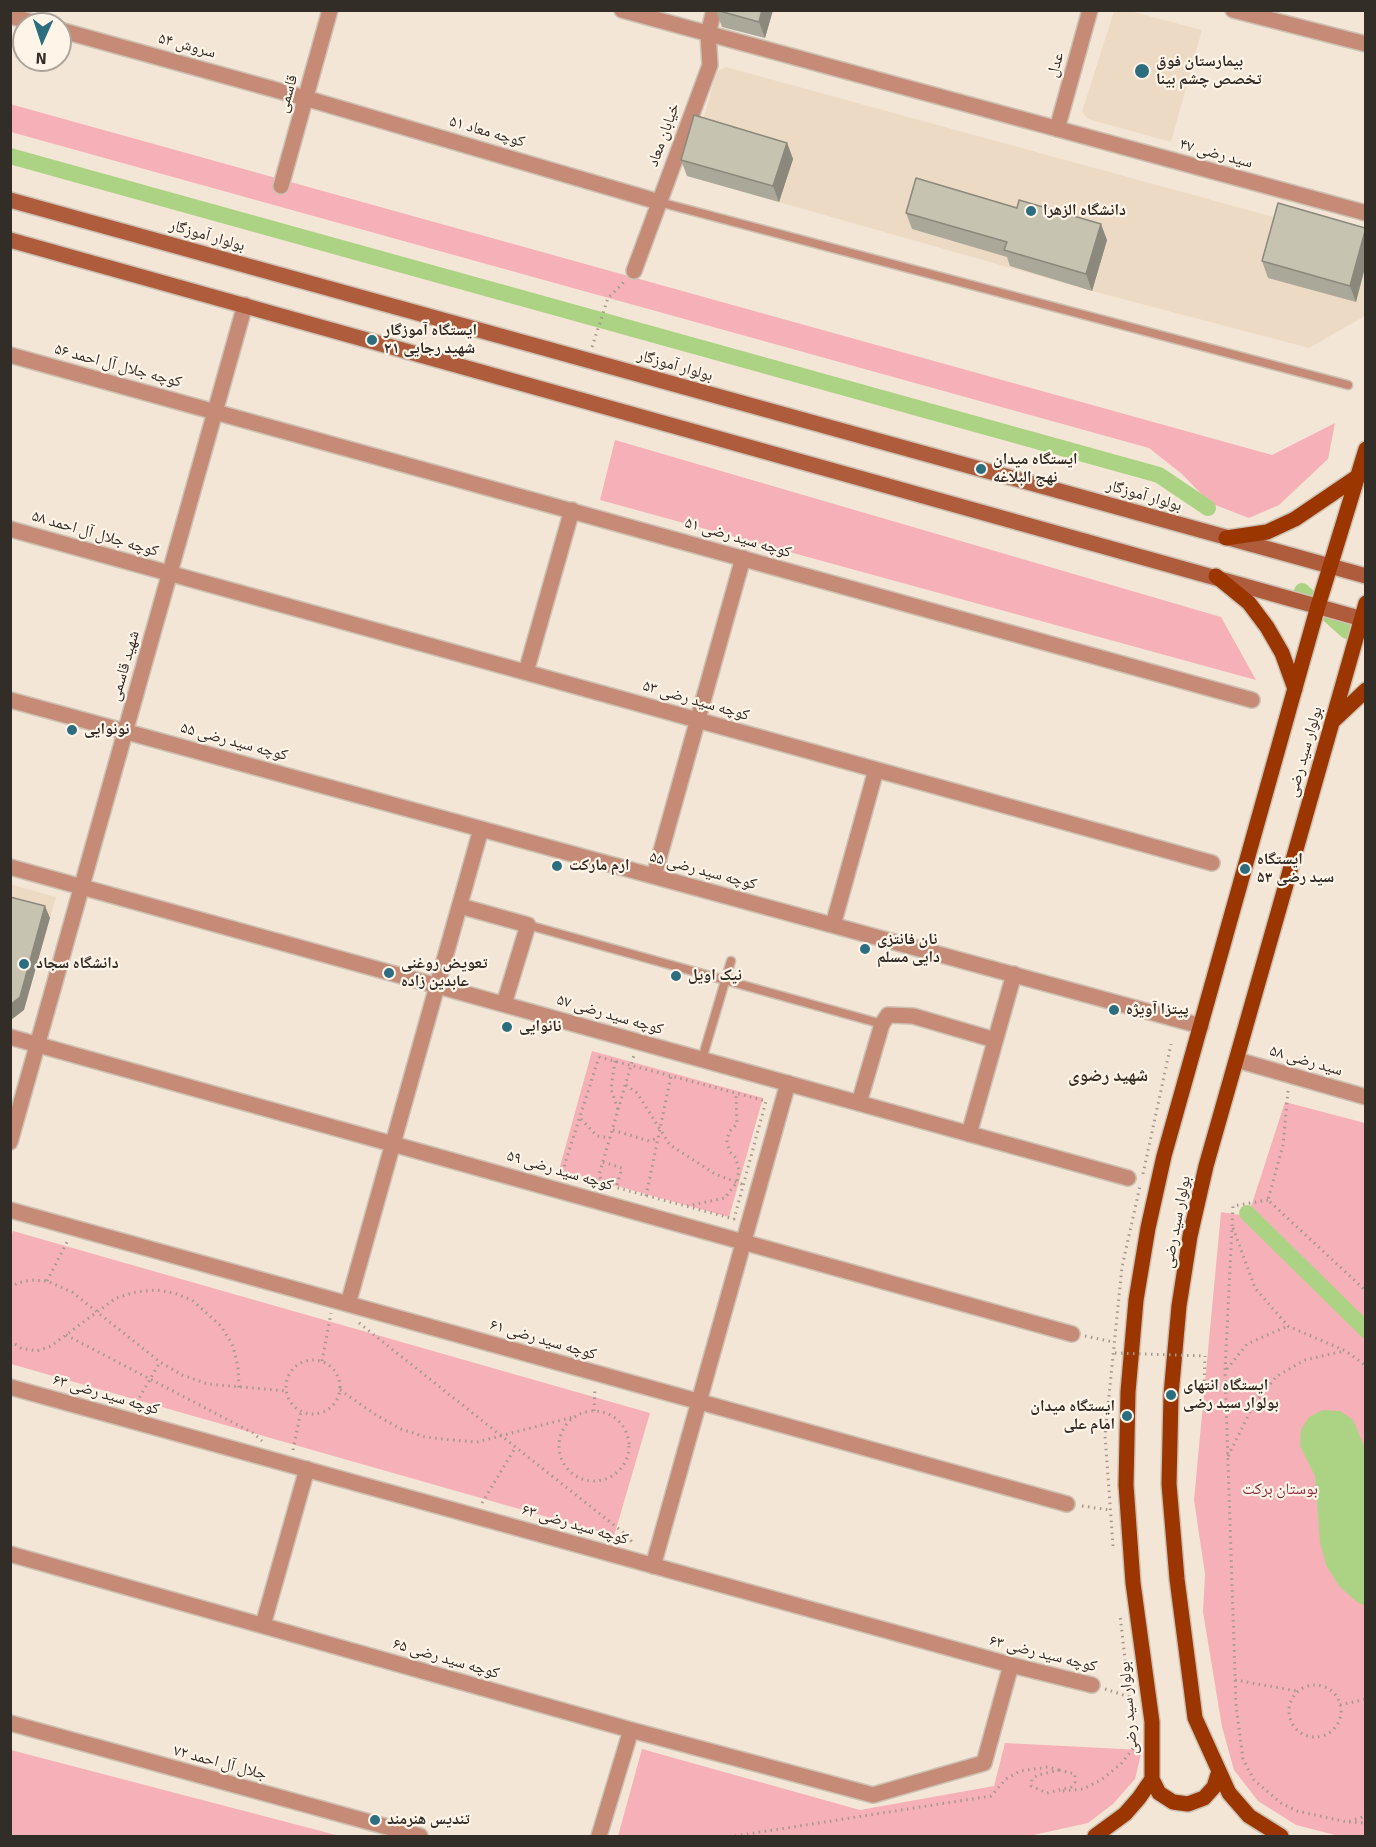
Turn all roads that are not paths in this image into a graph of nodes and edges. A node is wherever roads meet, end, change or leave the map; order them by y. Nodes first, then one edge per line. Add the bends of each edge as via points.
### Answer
1 (330, 10) edge
2 (622, 10) edge
3 (714, 10) edge
4 (1090, 10) edge
5 (1233, 10) edge
6 (72, 33) edge
7 (708, 34) junction
8 (1365, 44) edge
9 (305, 98) junction
10 (1057, 129) junction
11 (281, 186) dead end
12 (10, 200) edge
13 (659, 202) junction
14 (1365, 213) edge
15 (10, 240) edge
16 (634, 270) road end
17 (245, 305) junction
18 (10, 355) edge
19 (1348, 385) dead end
20 (215, 411) junction
21 (1365, 449) edge
22 (1357, 477) junction
23 (572, 510) junction
24 (10, 529) edge
25 (1226, 538) junction
26 (743, 558) junction
27 (1331, 566) junction
28 (170, 573) junction
29 (1216, 576) junction
30 (1365, 576) edge
31 (1365, 603) edge
32 (1318, 606) junction
33 (1363, 619) edge
34 (526, 672) junction
35 (1295, 689) junction
36 (1365, 690) edge
37 (10, 700) edge
38 (1252, 700) dead end
39 (698, 720) junction
40 (1332, 722) junction
41 (126, 731) junction
42 (876, 770) junction
43 (481, 829) junction
44 (1212, 863) dead end
45 (10, 867) edge
46 (654, 876) junction
47 (82, 887) junction
48 (460, 906) junction
49 (528, 925) junction
50 (833, 925) junction
51 (731, 961) dead end
52 (1014, 974) junction
53 (726, 980) junction
54 (437, 986) junction
55 (504, 1004) junction
56 (882, 1024) junction
57 (1201, 1026) junction
58 (10, 1037) edge
59 (995, 1040) junction
60 (38, 1044) junction
61 (702, 1059) junction
62 (1237, 1060) junction
63 (788, 1083) junction
64 (1365, 1097) edge
65 (859, 1103) junction
66 (969, 1134) junction
67 (10, 1142) edge
68 (393, 1143) junction
69 (1128, 1178) dead end
70 (10, 1210) edge
71 (744, 1240) junction
72 (340, 1302) junction
73 (1072, 1334) road end
74 (10, 1387) edge
75 (699, 1402) junction
76 (307, 1469) junction
77 (1067, 1504) road end
78 (10, 1554) edge
79 (653, 1566) junction
80 (263, 1625) junction
81 (1011, 1665) junction
82 (1092, 1685) road end
83 (10, 1723) edge
84 (631, 1730) junction
85 (1219, 1771) junction
86 (1152, 1779) junction
87 (420, 1836) edge
88 (599, 1836) edge
89 (1095, 1836) edge
90 (1281, 1836) edge

1 - 9 street, قاسمی
2 - 7 street, سید رضی ۴۷
3 - 7 street, خیابان معاد
4 - 10 street, عدل
5 - 8 street
6 - 9 street, سروش ۵۴
7 - 10 street, سید رضی ۴۷
7 - 13 street, خیابان معاد via 710,65
9 - 11 street, قاسمی
9 - 13 street, کوچه معاد ۵۱
10 - 14 street, سید رضی ۴۷
12 - 25 main road, بولوار آموزگار
13 - 16 street, خیابان معاد
13 - 19 lane
15 - 17 main road
17 - 20 street, شهید قاسمی
17 - 29 main road
18 - 20 street, کوچه جلال آل احمد ۵۶
20 - 23 street, کوچه سید رضی ۵۱
20 - 28 street, شهید قاسمی
21 - 22 main road
22 - 25 main road via 1295,519 1266,532
22 - 27 main road
23 - 26 street, کوچه سید رضی ۵۱
23 - 34 street
24 - 28 street, کوچه جلال آل احمد ۵۸
25 - 27 main road, بولوار آموزگار
26 - 38 street, کوچه سید رضی ۵۱
26 - 39 street
27 - 30 main road, بولوار آموزگار
27 - 32 main road, بولوار سید رضی
28 - 34 street, کوچه سید رضی ۵۳
28 - 41 street, شهید قاسمی
29 - 32 main road
29 - 35 main road via 1249,603 1267,627
31 - 33 main road, بولوار سید رضی
32 - 33 main road
32 - 35 main road, بولوار سید رضی
33 - 40 main road, بولوار سید رضی
34 - 39 street, کوچه سید رضی ۵۳
35 - 57 main road, بولوار سید رضی
36 - 40 main road
37 - 41 street, کوچه سید رضی ۵۵
39 - 42 street, کوچه سید رضی ۵۳
39 - 46 street
40 - 62 main road, بولوار سید رضی
41 - 43 street, کوچه سید رضی ۵۵
41 - 47 street, شهید قاسمی
42 - 44 street, کوچه سید رضی ۵۳
42 - 50 street
43 - 46 street, کوچه سید رضی ۵۵
43 - 48 street
45 - 47 street, کوچه سید رضی ۵۷
46 - 50 street, کوچه سید رضی ۵۵
47 - 54 street, کوچه سید رضی ۵۷
47 - 60 street, شهید قاسمی
48 - 49 street
48 - 54 street
49 - 53 lane
49 - 55 street
50 - 52 street, کوچه سید رضی ۵۵
51 - 53 lane
52 - 57 street, کوچه سید رضی ۵۵
52 - 59 street
53 - 56 lane
53 - 61 lane
54 - 55 street, کوچه سید رضی ۵۷
54 - 68 street
55 - 61 street, کوچه سید رضی ۵۷
56 - 59 street via 888,1015 913,1016
56 - 65 street
57 - 86 main road, بولوار سید رضی via 1148,1228 1136,1300 1128,1392 1126,1485 1133,1583 1152,1722
58 - 60 street, کوچه سید رضی ۵۹
59 - 66 street
60 - 67 street, شهید قاسمی
60 - 68 street, کوچه سید رضی ۵۹
61 - 63 street, کوچه سید رضی ۵۷
62 - 64 street, سید رضی ۵۸
62 - 85 main road, بولوار سید رضی via 1190,1236 1171,1395 1169,1484 1177,1579 1195,1718
63 - 65 street, کوچه سید رضی ۵۷
63 - 71 street
65 - 66 street, کوچه سید رضی ۵۷
66 - 69 street, کوچه سید رضی ۵۷
68 - 71 street, کوچه سید رضی ۵۹
68 - 72 street
70 - 72 street, کوچه سید رضی ۶۱
71 - 73 street, کوچه سید رضی ۵۹
71 - 75 street
72 - 75 street, کوچه سید رضی ۶۱
74 - 76 street, کوچه سید رضی ۶۳
75 - 77 street, کوچه سید رضی ۶۱
75 - 79 street
76 - 79 street, کوچه سید رضی ۶۳
76 - 80 street
78 - 80 street, کوچه سید رضی ۶۵
79 - 81 street, کوچه سید رضی ۶۳
80 - 84 street, کوچه سید رضی ۶۵
81 - 82 street, کوچه سید رضی ۶۳
81 - 84 street, کوچه سید رضی ۶۵ via 984,1763 873,1795
83 - 87 street, جلال آل احمد ۷۲
84 - 88 street
85 - 86 main road via 1214,1787 1203,1798 1188,1804 1173,1802 1159,1793
85 - 90 main road, بولوار سید رضی via 1229,1793 1249,1816
86 - 89 main road via 1125,1814

